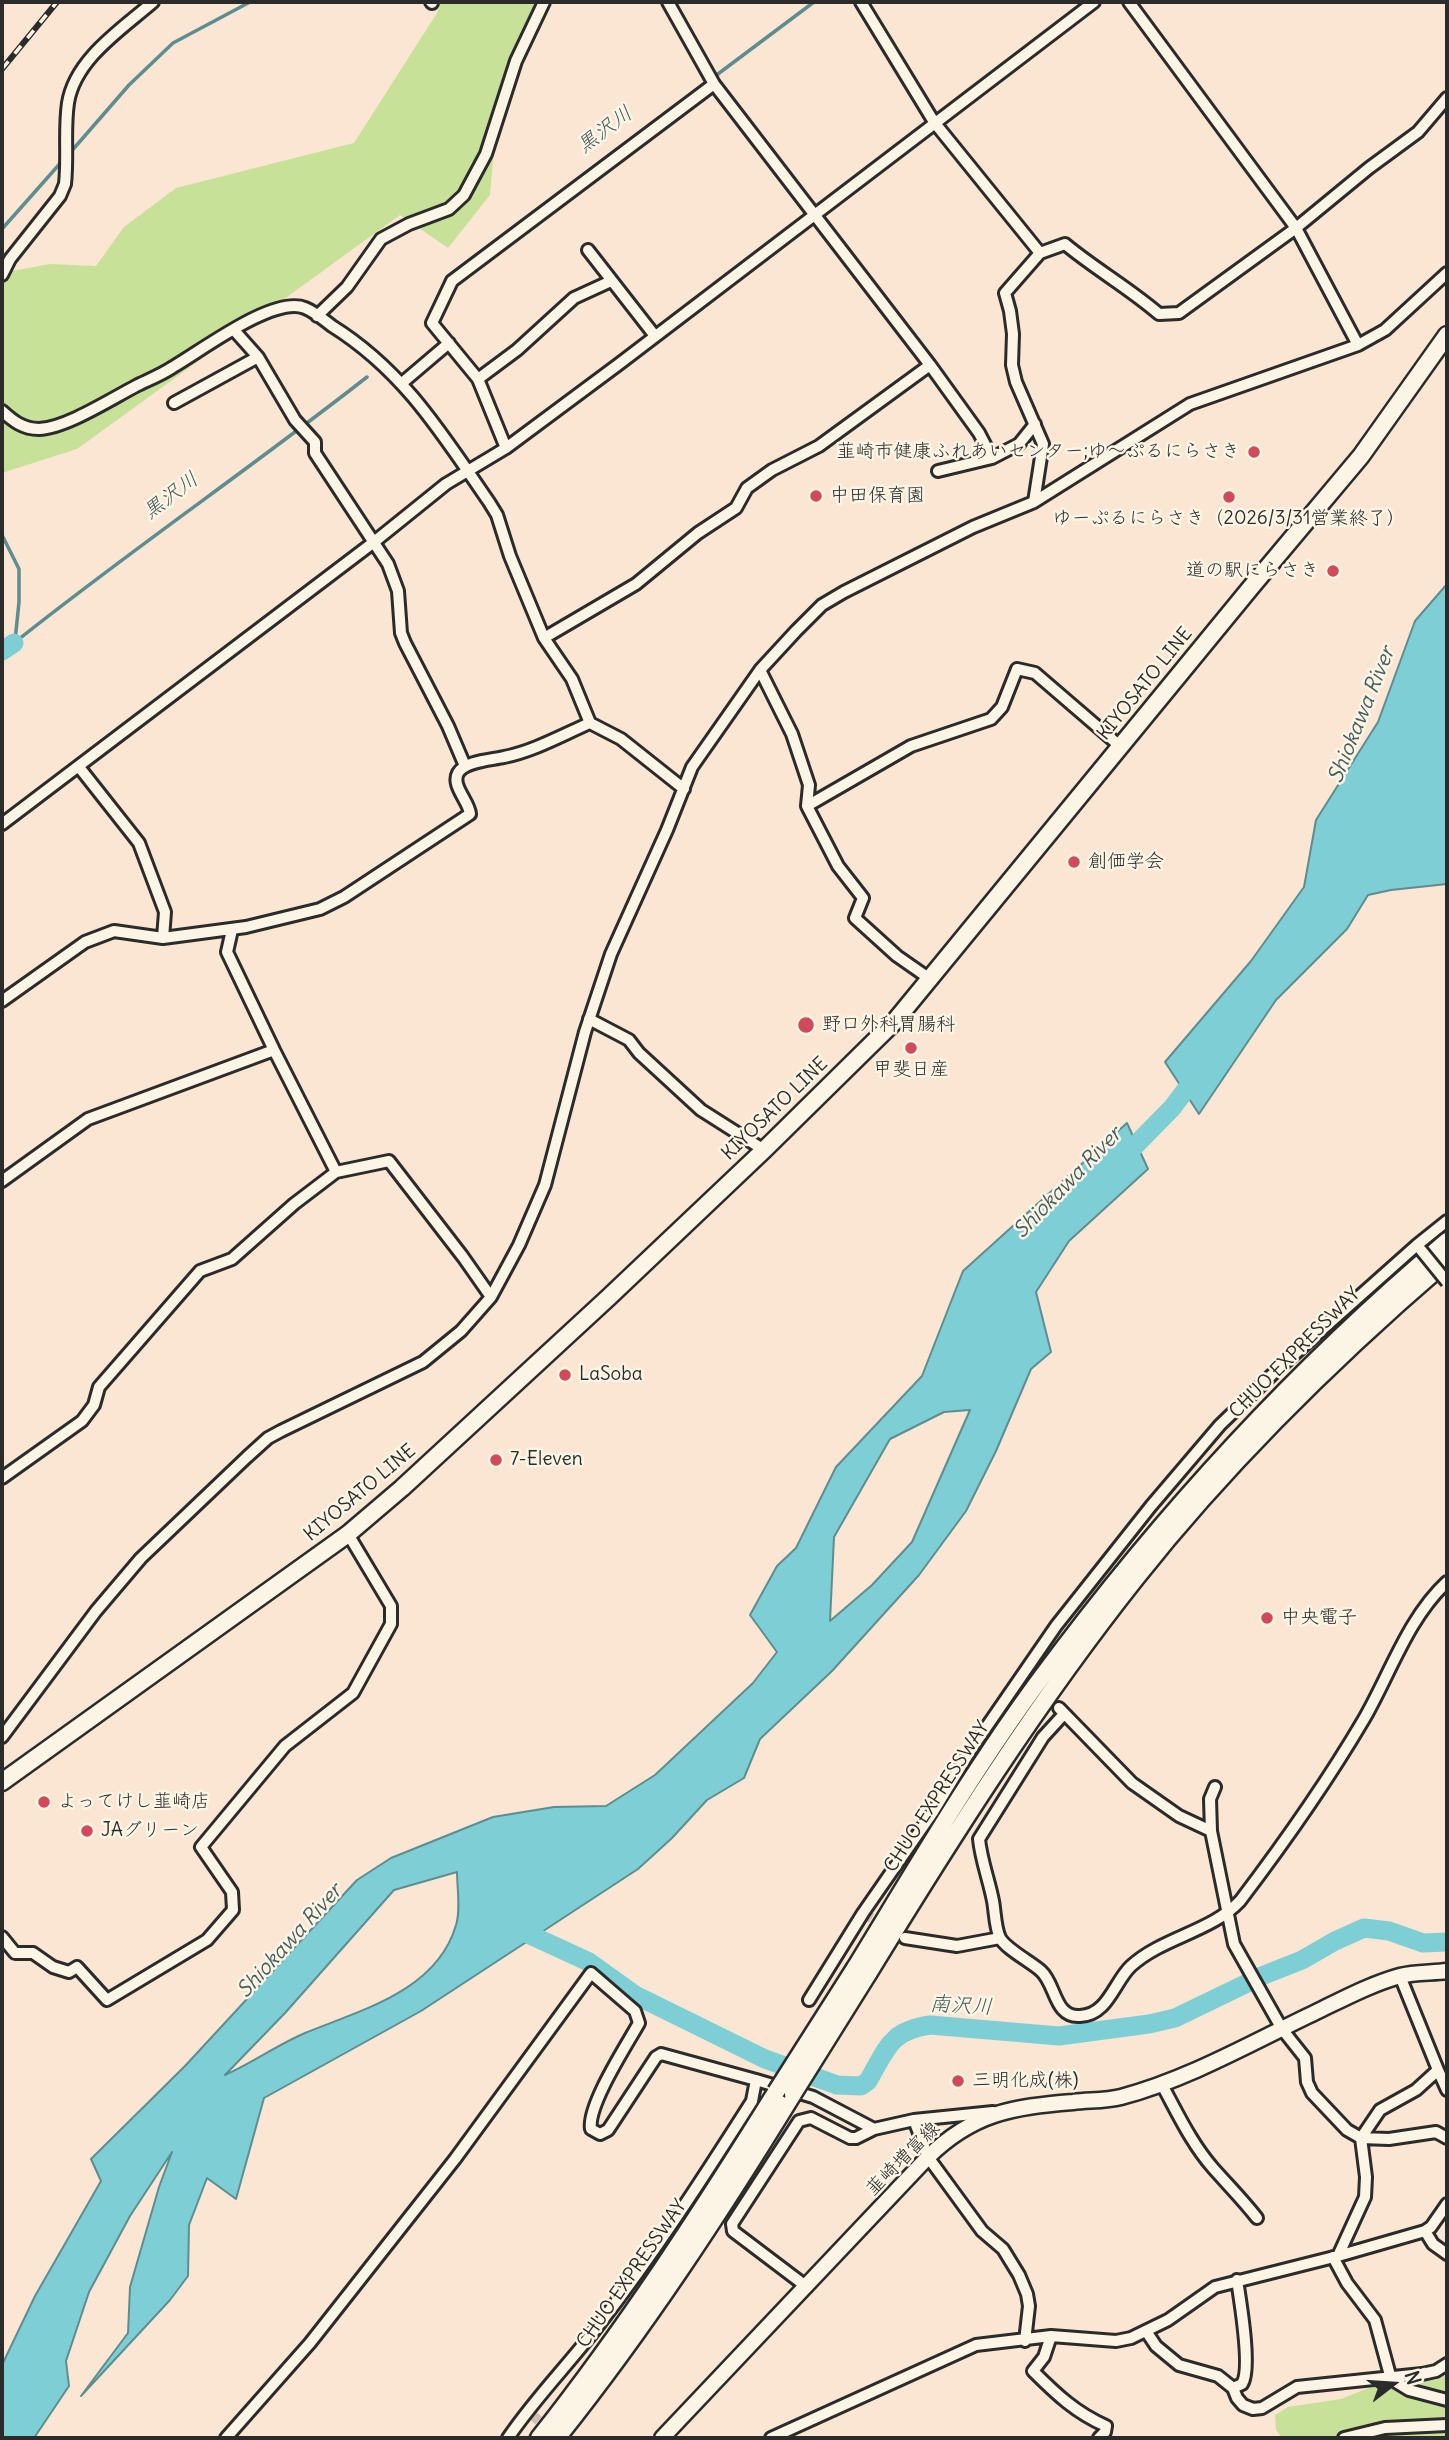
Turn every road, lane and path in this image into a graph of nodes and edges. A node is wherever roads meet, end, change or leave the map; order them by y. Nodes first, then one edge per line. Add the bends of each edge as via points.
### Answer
1 (153, 2) edge
2 (544, 2) edge
3 (668, 2) edge
4 (861, 2) edge
5 (1094, 2) edge
6 (1129, 2) edge
7 (714, 84) junction
8 (1447, 98) edge
9 (934, 122) junction
10 (813, 215) junction
11 (1296, 228) junction
12 (588, 250) dead end
13 (1040, 253) junction
14 (1447, 273) edge
15 (2, 275) edge
16 (611, 281) junction
17 (317, 316) junction
18 (234, 330) junction
19 (1447, 335) edge
20 (656, 336) junction
21 (449, 343) junction
22 (1358, 345) junction
23 (258, 357) junction
24 (930, 365) junction
25 (478, 379) junction
26 (402, 383) junction
27 (174, 403) dead end
28 (2, 411) edge
29 (1035, 424) junction
30 (506, 448) junction
31 (992, 458) junction
32 (467, 470) junction
33 (938, 471) dead end
34 (1034, 502) junction
35 (373, 542) junction
36 (544, 638) junction
37 (760, 670) junction
38 (590, 723) junction
39 (1121, 747) junction
40 (466, 766) junction
41 (79, 767) junction
42 (684, 789) junction
43 (807, 806) junction
44 (2, 824) edge
45 (232, 930) junction
46 (163, 938) junction
47 (930, 979) junction
48 (2, 1001) edge
49 (589, 1019) junction
50 (274, 1050) junction
51 (764, 1150) junction
52 (336, 1172) junction
53 (2, 1181) edge
54 (1447, 1220) edge
55 (1447, 1241) edge
56 (1419, 1247) junction
57 (1447, 1261) edge
58 (1447, 1282) edge
59 (491, 1297) junction
60 (2, 1478) edge
61 (348, 1534) junction
62 (1447, 1582) edge
63 (2, 1737) edge
64 (2, 1783) edge
65 (1215, 1787) dead end
66 (1211, 1830) junction
67 (1227, 1915) junction
68 (2, 1937) edge
69 (905, 1938) dead end
70 (1000, 1938) junction
71 (862, 1971) junction
72 (1447, 1971) edge
73 (1400, 1976) junction
74 (808, 2000) dead end
75 (1282, 2029) junction
76 (1438, 2070) junction
77 (756, 2080) junction
78 (1161, 2083) junction
79 (1447, 2090) edge
80 (1002, 2111) junction
81 (914, 2120) junction
82 (874, 2129) junction
83 (1361, 2138) junction
84 (1447, 2138) edge
85 (928, 2157) junction
86 (1447, 2204) edge
87 (1257, 2218) dead end
88 (1424, 2231) junction
89 (1447, 2254) edge
90 (1335, 2257) junction
91 (1237, 2280) junction
92 (807, 2287) junction
93 (1146, 2331) junction
94 (1051, 2336) junction
95 (1025, 2341) junction
96 (1447, 2364) edge
97 (1390, 2377) junction
98 (1233, 2388) junction
99 (1447, 2400) edge
100 (1447, 2425) edge
101 (226, 2438) edge
102 (508, 2438) edge
103 (539, 2438) edge
104 (556, 2438) edge
105 (662, 2438) edge
106 (771, 2438) edge
107 (1099, 2438) edge
108 (1344, 2438) edge

1 - 15 street via 81,70 68,104 65,184
2 - 17 street via 516,61 486,154 464,195 449,209 381,239 347,287
3 - 7 street
4 - 9 street
5 - 9 street
6 - 11 street
7 - 10 street
7 - 21 street via 452,281 432,323
8 - 11 street via 1418,132
9 - 10 street
9 - 13 street
10 - 20 street
10 - 24 street
11 - 13 street via 1179,313 1159,314 1065,244
11 - 22 street
12 - 16 street
13 - 29 street via 1005,293 1013,334 1012,365
14 - 22 street via 1385,330
16 - 20 street
16 - 25 street via 574,298
17 - 18 street via 288,306
17 - 26 street via 355,340
18 - 23 street
18 - 28 street via 174,367 63,422 39,429 18,425
19 - 39 highway, KIYOSATO LINE via 1362,456
20 - 30 street
21 - 25 street
21 - 26 street
22 - 34 street via 1190,404
23 - 27 street
23 - 35 street via 295,420 315,442 315,453
24 - 31 street
24 - 36 street via 820,446 747,488 736,508 636,584
25 - 30 street
26 - 32 street
29 - 31 street via 1018,444
29 - 34 street via 1043,444
30 - 32 street
31 - 33 street
32 - 35 street
32 - 36 street via 497,515
34 - 37 street via 880,572 822,605
35 - 40 street via 396,580 405,643
35 - 41 street
36 - 38 street via 572,679
37 - 42 street via 692,767
37 - 43 street via 792,734 809,785
38 - 40 street via 521,754
38 - 42 street via 621,739
39 - 43 street via 1035,673 1017,668 1002,707 991,719 911,746
39 - 47 highway, KIYOSATO LINE
40 - 45 street via 458,774 457,784 470,814 320,909
41 - 44 street
41 - 46 street via 139,843 165,912
42 - 49 street via 611,954
43 - 47 street via 838,866 863,898 855,918 897,957
45 - 46 street
45 - 50 street via 227,952
46 - 48 street via 114,931 85,942
47 - 51 highway, KIYOSATO LINE via 882,1035
49 - 51 street via 629,1040 701,1110
49 - 59 street via 545,1185
50 - 52 street
50 - 53 street via 88,1119
51 - 61 highway, KIYOSATO LINE
52 - 59 street via 389,1161
52 - 60 street via 232,1259 200,1271 99,1387 94,1405 82,1421
54 - 56 street
55 - 71 highway, CHUO EXPRESSWAY via 1339,1335 1264,1411 1125,1567 949,1813
56 - 58 street, bridge
56 - 74 street via 1280,1367 1220,1425 1151,1506 1056,1626
57 - 71 highway, CHUO EXPRESSWAY via 1350,1347 1275,1422 1137,1577 1049,1692
59 - 63 street via 461,1331 423,1362 268,1438 141,1558
61 - 64 highway, KIYOSATO LINE
61 - 68 street via 391,1606 391,1624 353,1693 285,1746 201,1847 232,1892 233,1910 216,1930 207,1940 107,2000 77,1967 69,1972 33,1953 15,1954
62 - 67 street via 1410,1631 1366,1717 1324,1785
65 - 66 street via 1210,1799
66 - 67 street
66 - 70 street via 1132,1783 1062,1711 979,1839
67 - 70 street via 1143,1957 1129,1968 1098,2010 1078,2017 1068,2015 1059,2005 1044,1973
67 - 75 street via 1234,1944
69 - 70 street via 957,1946
71 - 103 highway, CHUO EXPRESSWAY, bridge via 776,2092 621,2329
71 - 104 highway, CHUO EXPRESSWAY, bridge via 724,2207 659,2304
72 - 73 main road, 韮崎増富線
73 - 75 main road, 韮崎増富線
73 - 76 street
75 - 78 main road, 韮崎増富線
75 - 83 street via 1305,2058 1311,2093
76 - 79 street
76 - 83 street via 1416,2090 1380,2110
77 - 82 street via 814,2097
77 - 101 street via 661,2054 608,2130 600,2134 591,2129 597,2100 639,2023 635,2011 591,1973 455,2159 310,2343
77 - 102 street via 752,2101 680,2211 598,2326
78 - 80 main road, 韮崎増富線 via 1110,2099
78 - 87 street via 1186,2131
80 - 81 street
80 - 85 main road, 韮崎増富線 via 960,2131
81 - 82 street
81 - 85 street
82 - 92 street via 850,2138 811,2118 799,2121 732,2224 733,2231
83 - 84 street via 1436,2132
83 - 90 street via 1365,2197
85 - 92 main road, 韮崎増富線
85 - 95 street via 1019,2275 1029,2306
86 - 88 street
88 - 89 street
88 - 90 street
90 - 91 street
90 - 97 street via 1347,2283 1375,2320
91 - 93 street via 1215,2287
91 - 98 street via 1246,2375 1242,2384
92 - 105 main road, 韮崎増富線
93 - 94 street via 1116,2341
93 - 98 street via 1179,2365 1218,2376
94 - 95 street
94 - 107 street via 1033,2371 1062,2400 1106,2426
95 - 106 street via 965,2348
96 - 97 street via 1436,2371
97 - 98 street via 1297,2387 1253,2409 1243,2405
97 - 99 street via 1409,2390
100 - 108 street via 1385,2428

